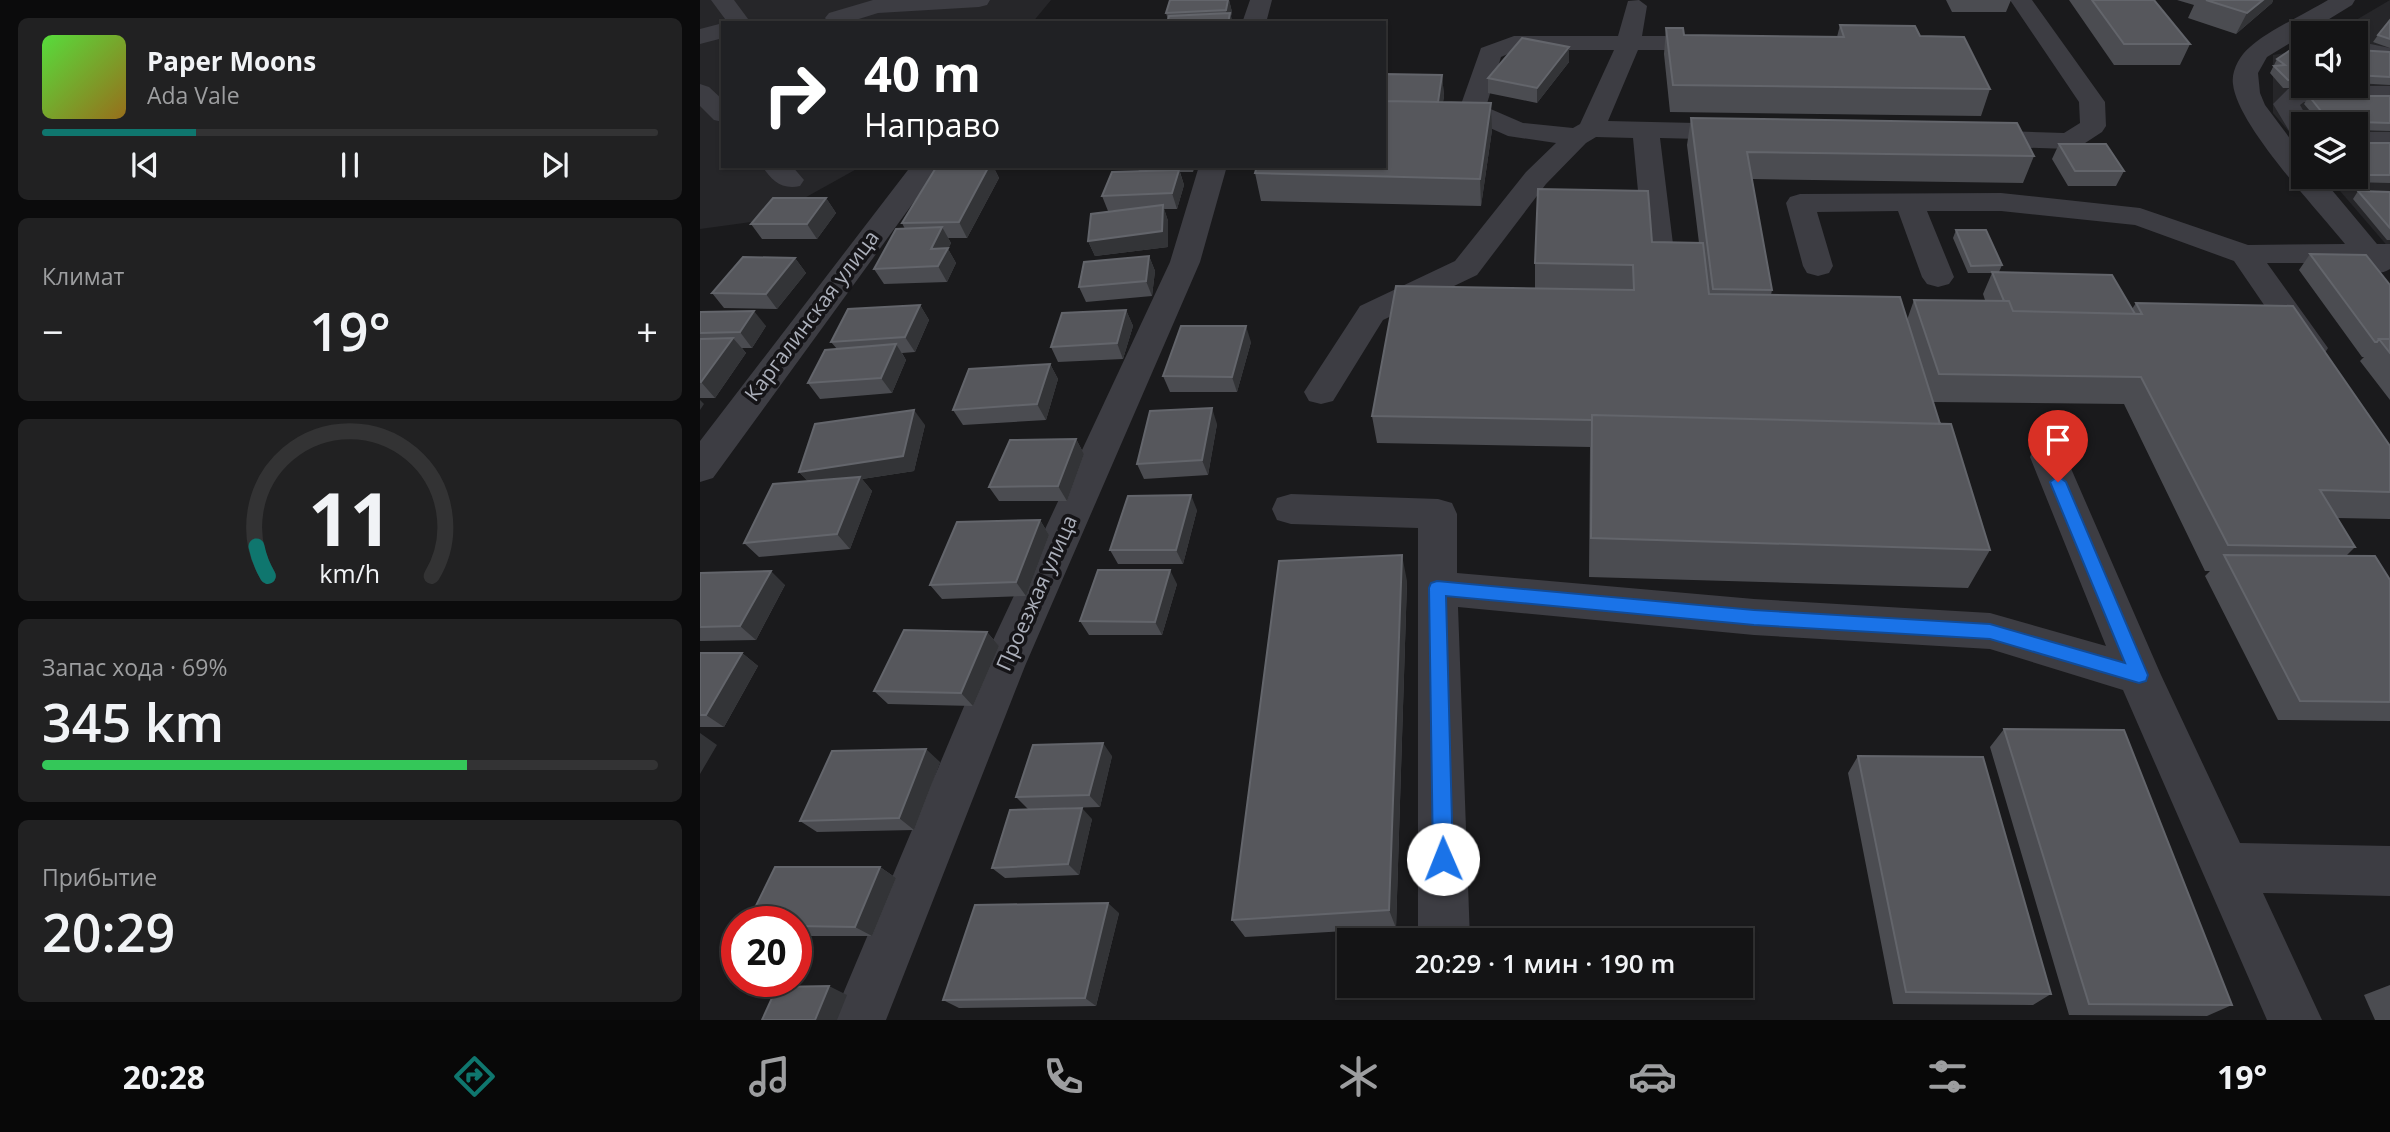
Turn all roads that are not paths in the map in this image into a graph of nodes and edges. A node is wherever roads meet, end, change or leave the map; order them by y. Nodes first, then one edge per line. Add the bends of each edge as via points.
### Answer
1 (722, 0) edge
2 (819, 0) edge
3 (979, 0) edge
4 (1261, 0) edge
5 (2021, 0) edge
6 (2344, 0) edge
7 (948, 1) edge
8 (1636, 6) dead end
9 (841, 20) edge
10 (738, 21) edge
11 (1255, 21) edge
12 (2318, 21) edge
13 (721, 31) edge
14 (700, 37) edge
15 (2291, 37) edge
16 (1738, 43) edge
17 (1628, 45) junction
18 (2368, 50) edge
19 (2390, 55) edge
20 (700, 92) edge
21 (2390, 94) edge
22 (721, 112) edge
23 (2291, 113) edge
24 (1646, 130) junction
25 (1584, 133) junction
26 (1767, 133) edge
27 (1956, 138) edge
28 (2276, 138) junction
29 (2291, 139) edge
30 (2368, 140) edge
31 (2390, 140) edge
32 (2291, 158) edge
33 (925, 168) edge
34 (1212, 168) edge
35 (2317, 189) edge
36 (2341, 189) edge
37 (2359, 195) edge
38 (1909, 203) junction
39 (1658, 244) edge
40 (2379, 253) edge
41 (2245, 254) junction
42 (1818, 266) dead end
43 (1938, 277) dead end
44 (2390, 279) edge
45 (2329, 375) edge
46 (1321, 392) dead end
47 (2048, 457) dead end
48 (700, 468) edge
49 (1291, 509) dead end
50 (1437, 588) junction
51 (2139, 675) junction
52 (2224, 867) junction
53 (2390, 871) edge
54 (1444, 928) edge
55 (859, 1020) edge
56 (2295, 1020) edge

1 - 10 street
2 - 9 street
3 - 7 street
4 - 11 street
5 - 27 street via 2092,103 2093,126 2069,141
6 - 12 street
7 - 9 street via 876,6
8 - 17 street
13 - 14 street
15 - 28 street via 2258,52 2245,79 2247,96
16 - 17 street
17 - 25 street
17 - 25 street via 1514,43 1490,53 1472,110 1517,130
18 - 19 street
20 - 22 street
21 - 23 street via 2297,94 2286,104
24 - 25 street
24 - 26 street
24 - 39 street
25 - 46 street via 1536,178 1466,268 1371,313
28 - 29 street
28 - 32 street
30 - 31 street
33 - 48 street, Каргалинская улица
34 - 55 street, Проезжая улица via 1185,262 1003,666
35 - 40 street
36 - 37 street via 2345,194
38 - 41 street via 2001,202 2140,217
38 - 42 street via 1800,203
38 - 43 street
40 - 41 street
40 - 44 street
41 - 45 street
47 - 51 street
49 - 50 street via 1438,514
50 - 51 street via 1754,617 1990,631
50 - 54 street
51 - 52 street
52 - 53 street
52 - 56 street

